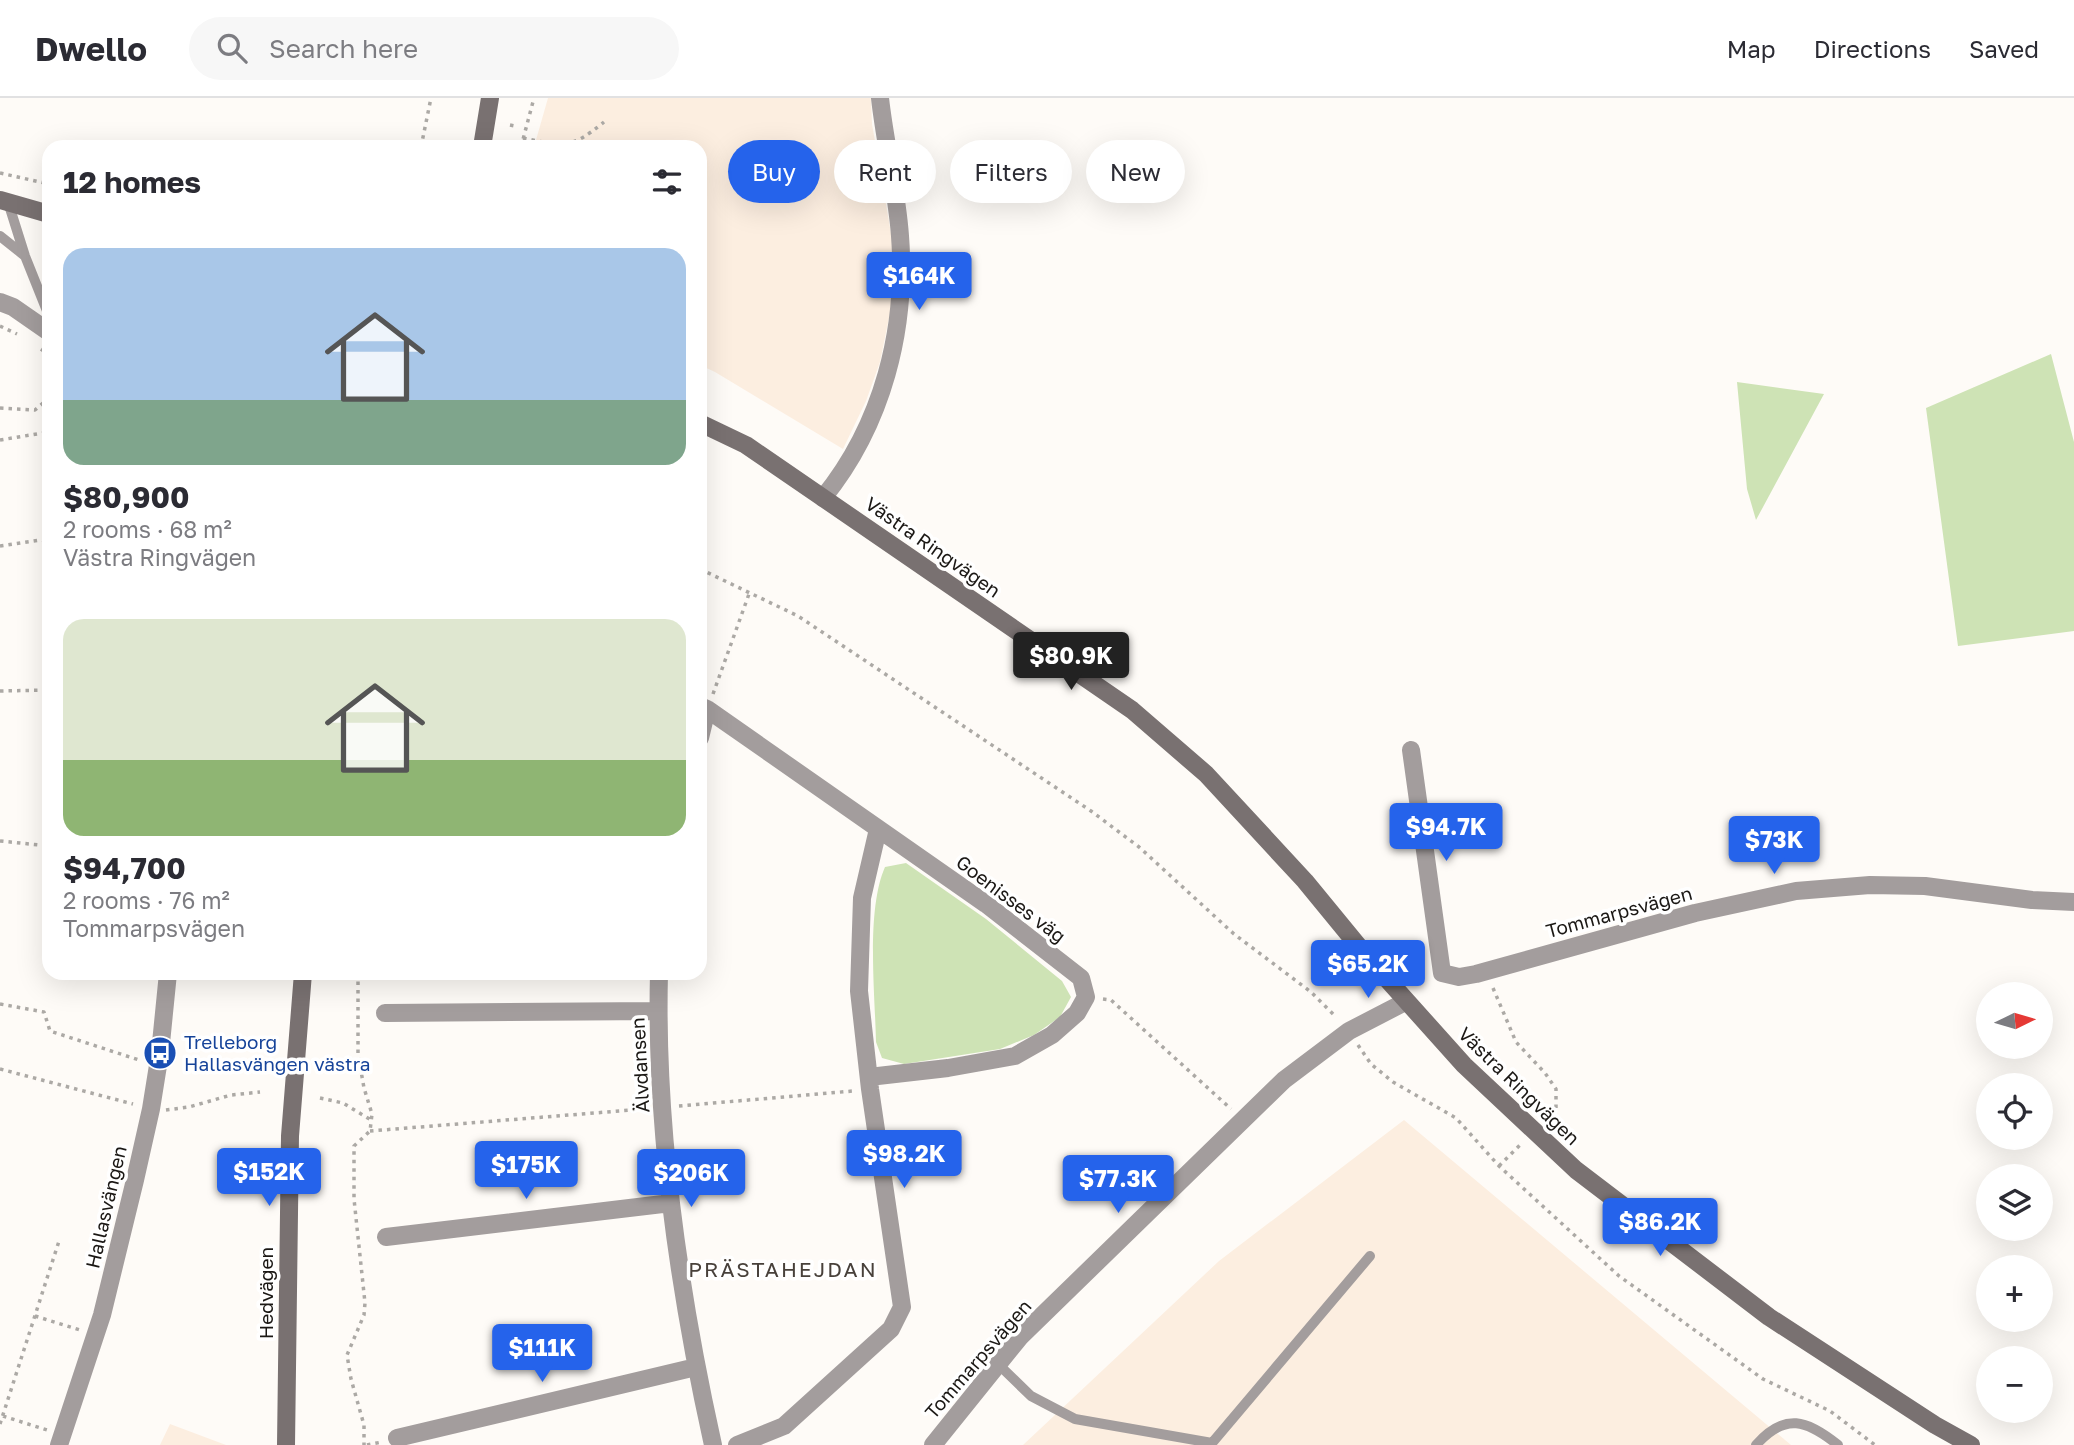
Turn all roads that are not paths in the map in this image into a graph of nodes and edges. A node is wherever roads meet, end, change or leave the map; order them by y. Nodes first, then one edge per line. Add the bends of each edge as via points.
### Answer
1 (491, 98) edge
2 (880, 98) edge
3 (483, 140) edge
4 (4, 201) edge
5 (42, 212) edge
6 (0, 236) edge
7 (25, 256) junction
8 (42, 298) edge
9 (0, 302) edge
10 (42, 327) edge
11 (707, 426) edge
12 (823, 498) junction
13 (707, 709) edge
14 (1411, 750) dead end
15 (878, 829) junction
16 (2074, 902) edge
17 (167, 980) edge
18 (302, 980) edge
19 (659, 980) edge
20 (1405, 1002) junction
21 (658, 1011) junction
22 (385, 1013) dead end
23 (869, 1083) junction
24 (671, 1203) junction
25 (386, 1237) dead end
26 (1370, 1256) dead end
27 (998, 1364) junction
28 (696, 1367) junction
29 (52, 1437) edge
30 (397, 1438) dead end
31 (286, 1445) edge
32 (713, 1445) edge
33 (737, 1445) edge
34 (933, 1445) edge
35 (1756, 1445) edge
36 (1838, 1445) edge
37 (1971, 1445) edge

1 - 3 main road
2 - 12 street via 900,235 901,306 890,366 875,405 858,446
4 - 5 main road
4 - 7 lane
6 - 7 lane
7 - 8 lane
9 - 10 street
11 - 12 main road, Västra Ringvägen via 746,445
12 - 20 main road, Västra Ringvägen via 1132,710 1196,765 1305,881
13 - 15 street, Goenisses väg
14 - 16 street, Tommarpsvägen via 1442,973 1459,977 1695,913 1796,891 1925,886
15 - 23 street via 862,898 859,991
15 - 23 street, Goenisses väg via 1081,978 1086,997 1077,1013 1052,1035 1015,1056
17 - 29 street, Hallasvängen via 157,1110 110,1282 87,1333
18 - 31 main road, Hedvägen via 290,1136
19 - 21 street, Älvdansen
20 - 27 street, Tommarpsvägen via 1343,1025 1020,1337
20 - 37 main road, Västra Ringvägen via 1464,1065 1576,1170 1769,1317
21 - 22 street
21 - 24 street, Älvdansen
23 - 33 street via 902,1307 891,1329 784,1426
24 - 25 street
24 - 28 street, Älvdansen
26 - 27 lane via 1212,1443 1075,1419 1031,1396
27 - 34 street, Tommarpsvägen
28 - 30 street
28 - 32 street, Älvdansen
35 - 36 lane via 1787,1423 1808,1424

